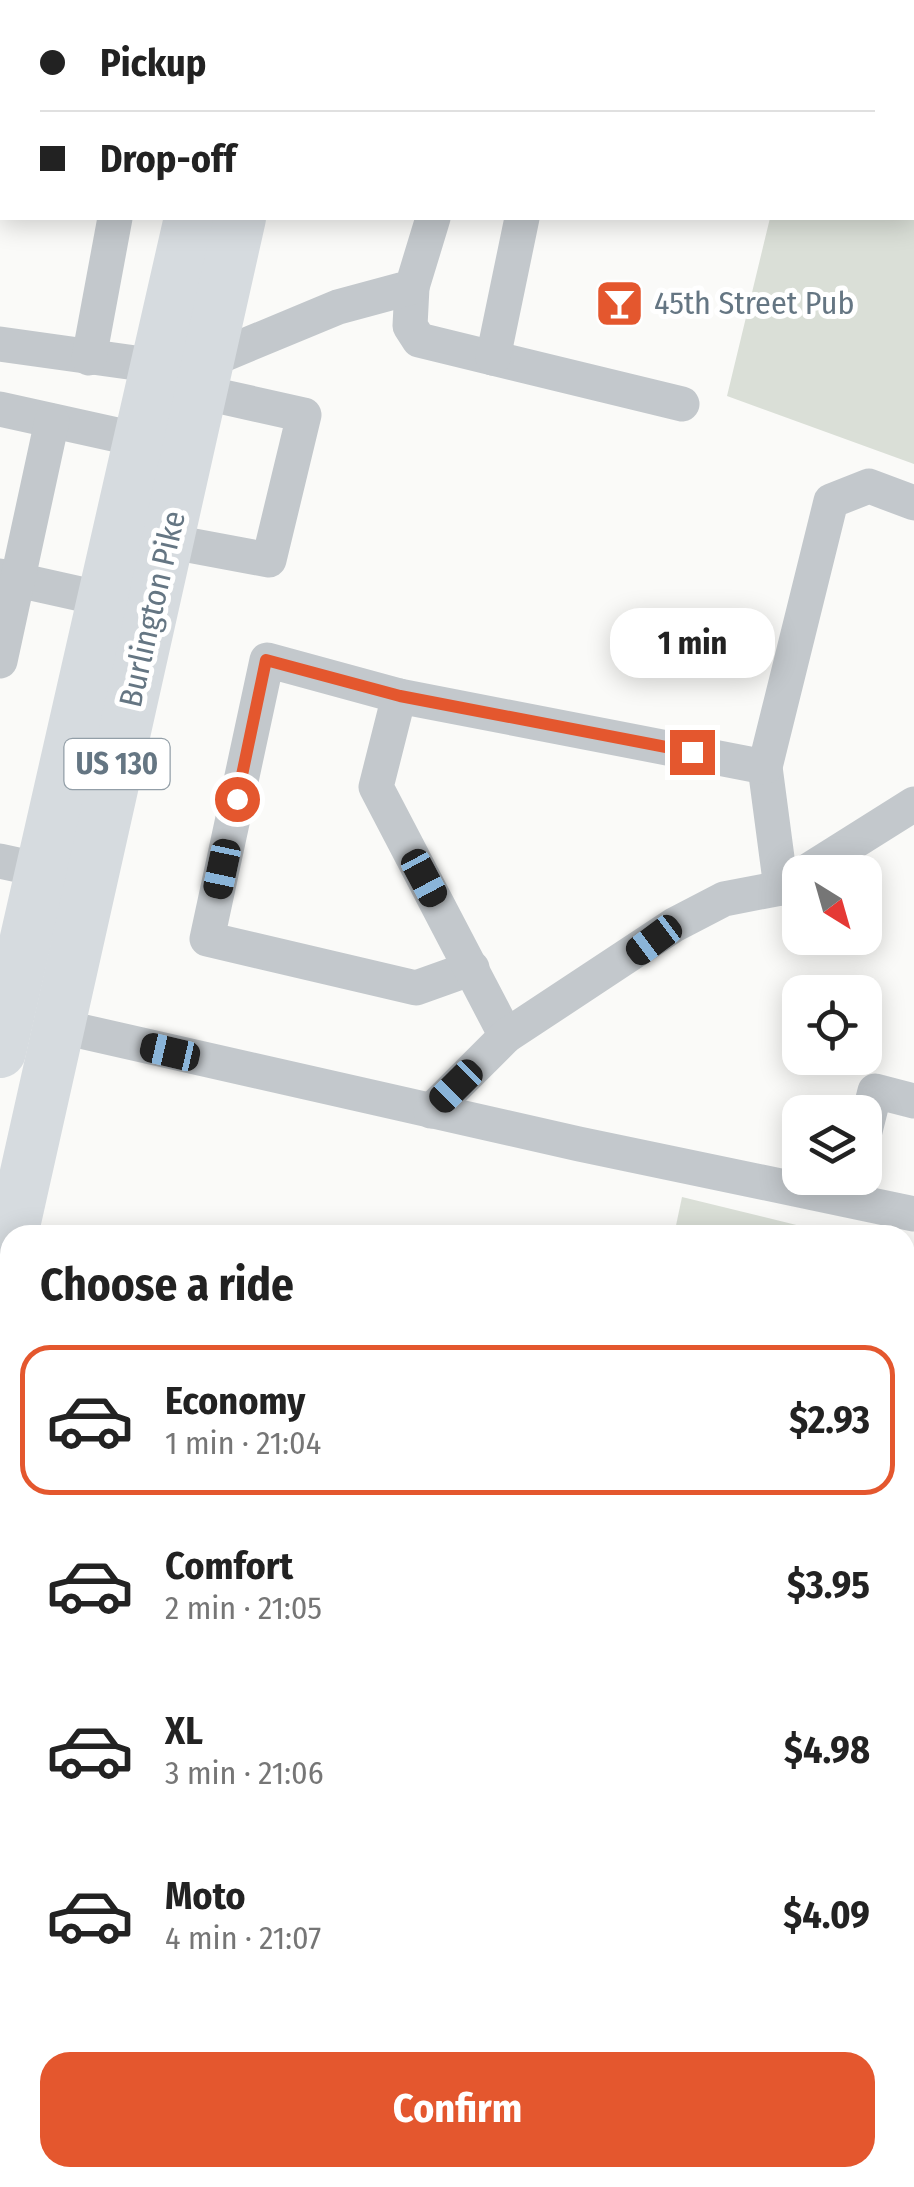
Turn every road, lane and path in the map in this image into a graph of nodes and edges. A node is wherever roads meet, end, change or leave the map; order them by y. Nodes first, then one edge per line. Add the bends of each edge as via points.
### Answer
1 (115, 220) edge
2 (190, 220) edge
3 (240, 220) edge
4 (275, 220) edge
5 (432, 220) edge
6 (522, 220) edge
7 (412, 287) junction
8 (223, 293) junction
9 (0, 344) edge
10 (89, 358) junction
11 (493, 358) junction
12 (156, 366) junction
13 (205, 377) junction
14 (682, 404) dead end
15 (0, 409) edge
16 (52, 421) junction
17 (140, 440) junction
18 (914, 503) edge
19 (167, 541) junction
20 (9, 578) edge
21 (103, 599) junction
22 (0, 661) edge
23 (400, 696) junction
24 (765, 766) junction
25 (914, 804) edge
26 (789, 855) edge
27 (834, 855) edge
28 (21, 866) edge
29 (782, 883) edge
30 (13, 933) edge
31 (472, 968) junction
32 (58, 1026) junction
33 (506, 1036) junction
34 (1, 1042) edge
35 (874, 1095) edge
36 (914, 1100) edge
37 (431, 1110) junction
38 (782, 1176) edge
39 (866, 1195) edge
40 (914, 1214) edge
41 (14, 1225) edge

1 - 10 lane
2 - 12 highway, Burlington Pike / US 130
3 - 8 highway, Burlington Pike / US 130
4 - 8 highway
5 - 7 lane
6 - 11 lane
7 - 11 lane via 410,326 419,340
7 - 13 lane via 338,307
8 - 13 highway, Burlington Pike / US 130
9 - 10 lane
10 - 12 lane
11 - 14 lane
12 - 17 highway, Burlington Pike / US 130
13 - 19 highway, Burlington Pike / US 130
13 - 19 lane via 304,414 269,560
15 - 16 lane
16 - 17 lane
16 - 20 lane
17 - 21 highway, Burlington Pike / US 130
18 - 24 lane via 869,486 830,501
19 - 32 highway, Burlington Pike / US 130
20 - 21 lane
20 - 22 lane
21 - 28 highway, Burlington Pike / US 130
23 - 24 lane
23 - 31 lane via 376,787
23 - 31 lane via 266,660 207,939 416,988
24 - 26 lane
25 - 27 lane
28 - 30 highway, Burlington Pike / US 130
29 - 33 lane via 724,899 674,925
30 - 34 highway, Burlington Pike / US 130
31 - 33 lane
32 - 37 lane
32 - 41 highway, Burlington Pike / US 130
33 - 37 lane
35 - 36 lane via 875,1090
37 - 38 lane
39 - 40 lane

